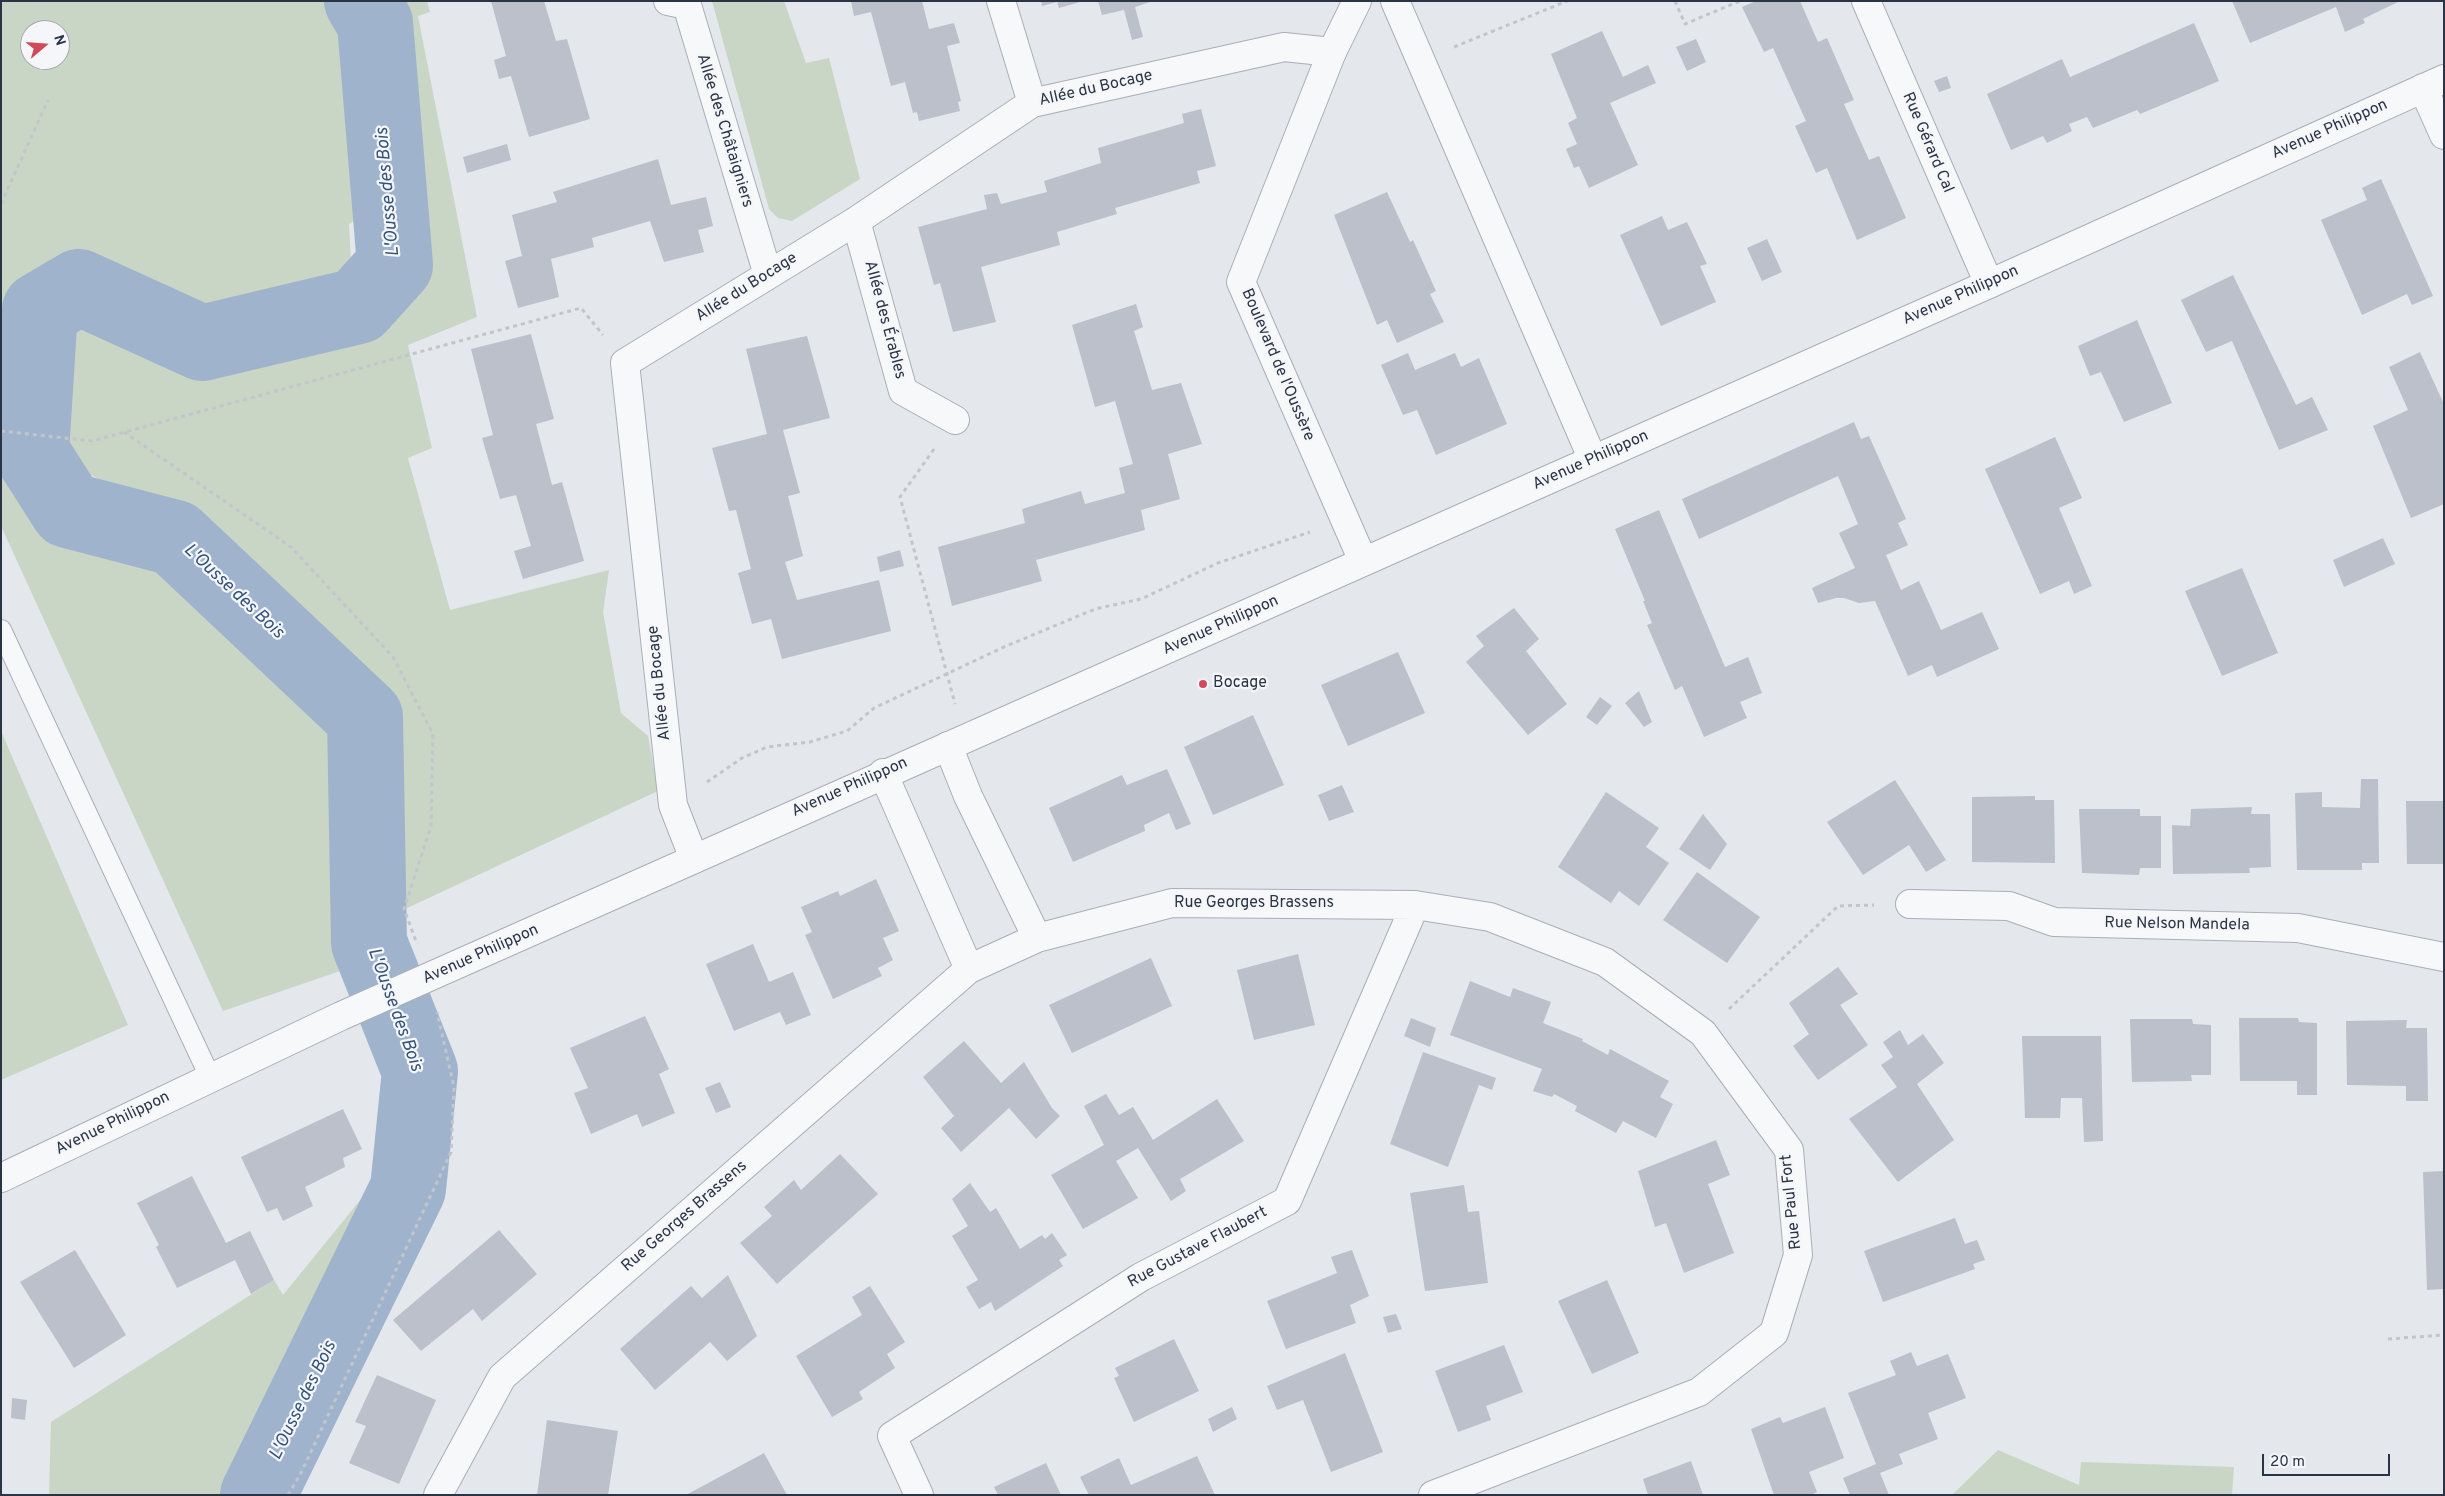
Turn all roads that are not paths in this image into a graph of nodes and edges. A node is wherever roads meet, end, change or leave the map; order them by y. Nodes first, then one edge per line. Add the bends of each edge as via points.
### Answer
1 (668, 1) edge
2 (1001, 1) edge
3 (1358, 1) edge
4 (1395, 1) edge
5 (1866, 1) edge
6 (1332, 52) junction
7 (2433, 84) edge
8 (1032, 103) junction
9 (2444, 135) edge
10 (856, 220) junction
11 (768, 275) junction
12 (1989, 284) junction
13 (955, 420) road end
14 (1592, 460) junction
15 (1363, 562) junction
16 (1, 630) edge
17 (956, 742) junction
18 (883, 774) junction
19 (694, 859) junction
20 (1910, 904) dead end
21 (1415, 905) junction
22 (1037, 938) junction
23 (2444, 957) edge
24 (969, 969) junction
25 (210, 1077) junction
26 (1, 1178) edge
27 (438, 1495) edge
28 (919, 1495) edge
29 (1433, 1495) edge

1 - 11 street, Allée des Châtaigniers via 687,5
2 - 8 street
3 - 6 street, Boulevard de l'Oussère
4 - 14 street
5 - 12 street, Rue Gérard Cal
6 - 8 street, Allée du Bocage via 1284,47
6 - 15 street, Boulevard de l'Oussère via 1240,282
7 - 9 street
7 - 12 street, Avenue Philippon
8 - 10 street, Allée du Bocage
10 - 11 street, Allée du Bocage
10 - 13 street, Allée des Érables via 903,391
11 - 19 street, Allée du Bocage via 625,364 673,799
12 - 14 street, Avenue Philippon
14 - 15 street, Avenue Philippon
15 - 17 street, Avenue Philippon
16 - 25 lane
17 - 18 street, Avenue Philippon
17 - 22 street via 968,796
18 - 19 street, Avenue Philippon
18 - 24 street
19 - 25 street, Avenue Philippon
20 - 23 street, Rue Nelson Mandela via 2009,906 2054,922 2298,928
21 - 22 street, Rue Georges Brassens via 1172,903
21 - 28 street, Rue Gustave Flaubert via 1287,1201 1141,1277 892,1436
21 - 29 street, Rue Paul Fort via 1490,917 1605,962 1703,1033 1789,1150 1798,1254 1774,1333 1699,1392
22 - 24 street, Rue Georges Brassens
24 - 27 street, Rue Georges Brassens via 502,1377
25 - 26 street, Avenue Philippon

